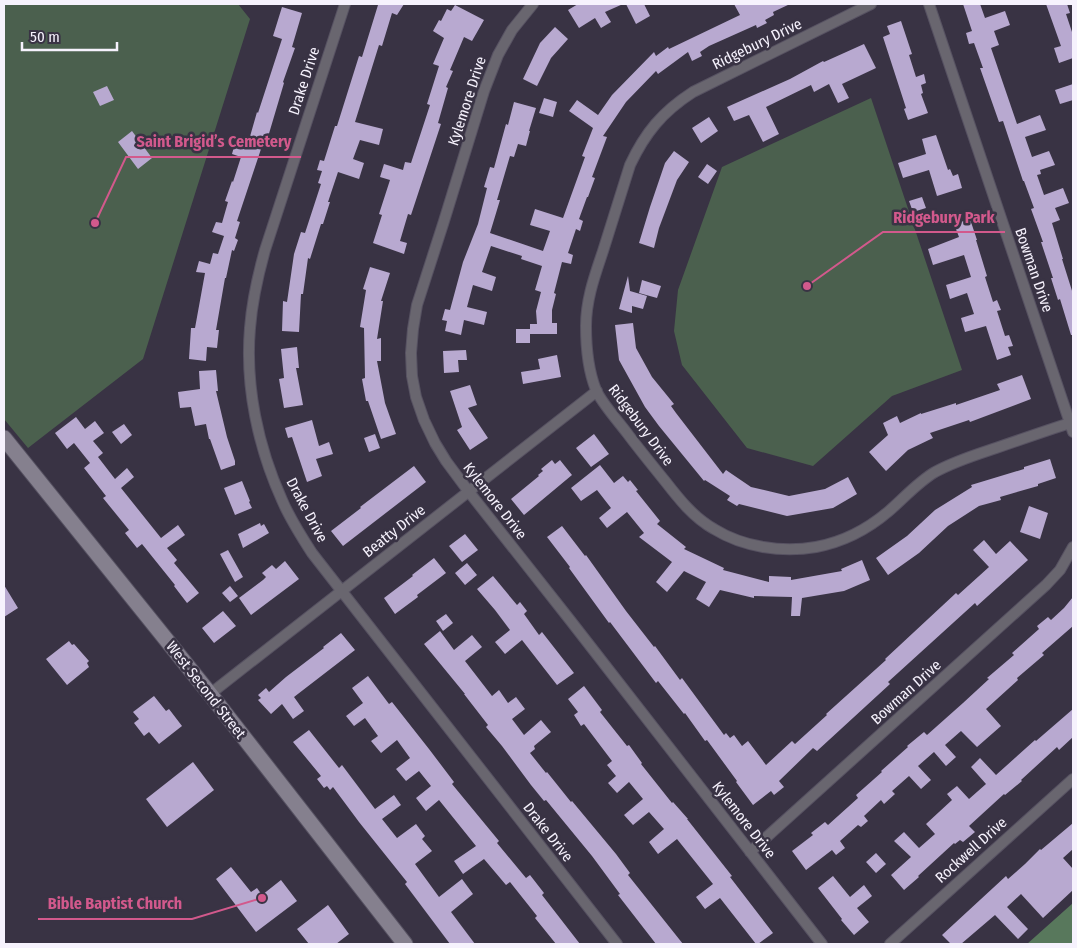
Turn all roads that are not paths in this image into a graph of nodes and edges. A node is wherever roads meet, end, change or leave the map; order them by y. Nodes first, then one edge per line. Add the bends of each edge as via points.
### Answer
1 (345, 4) edge
2 (533, 4) edge
3 (871, 4) edge
4 (929, 4) edge
5 (596, 392) junction
6 (1072, 426) edge
7 (4, 438) edge
8 (469, 492) junction
9 (1073, 547) edge
10 (341, 591) junction
11 (210, 694) junction
12 (1073, 779) edge
13 (750, 852) junction
14 (404, 944) edge
15 (617, 944) edge
16 (822, 944) edge
17 (890, 944) edge

1 - 10 street, Drake Drive via 262,264 252,307 249,362 254,413 275,485 296,528
2 - 8 street, Kylemore Drive via 512,30 491,74 417,304 412,329 412,376 421,412 435,443
3 - 5 street, Ridgebury Drive via 693,92 668,110 650,130 630,165 589,295 587,345 589,370
4 - 6 street, Bowman Drive
5 - 6 street, Ridgebury Drive via 681,502 702,522 733,539 780,549 816,547 848,537 878,520 932,473 952,463
5 - 8 street, Beatty Drive
7 - 11 main road, West Second Street
8 - 10 street, Beatty Drive
8 - 13 street, Kylemore Drive
9 - 13 street, Bowman Drive via 1060,570 1046,585
10 - 11 street, Beatty Drive
10 - 15 street, Drake Drive
11 - 14 main road, West Second Street
12 - 17 street, Rockwell Drive
13 - 16 street, Kylemore Drive

